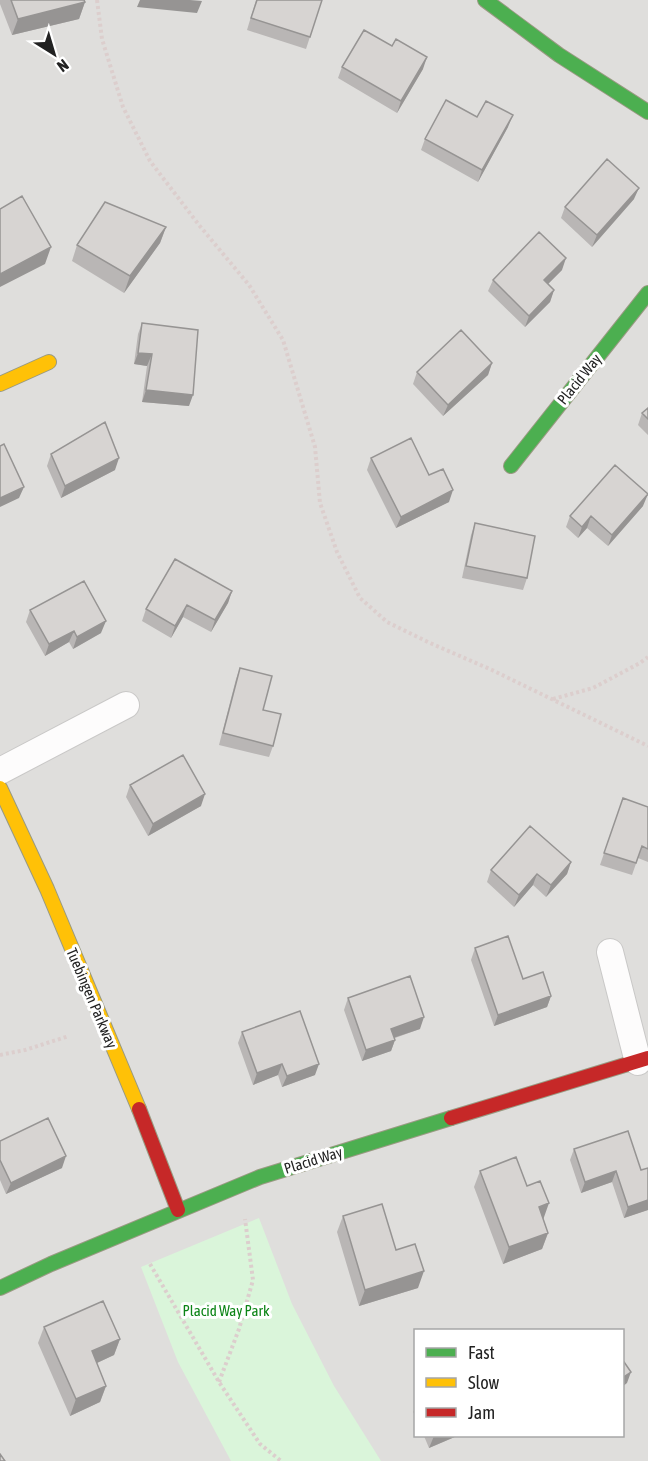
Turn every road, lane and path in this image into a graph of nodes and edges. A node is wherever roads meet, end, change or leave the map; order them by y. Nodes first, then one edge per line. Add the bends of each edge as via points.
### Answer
1 (97, 0) edge
2 (485, 0) edge
3 (648, 112) edge
4 (648, 293) edge
5 (49, 362) dead end
6 (0, 384) edge
7 (511, 466) dead end
8 (648, 657) edge
9 (553, 699) junction
10 (126, 705) dead end
11 (648, 746) edge
12 (0, 771) edge
13 (0, 788) edge
14 (610, 952) dead end
15 (69, 1036) dead end
16 (0, 1055) edge
17 (643, 1060) edge
18 (178, 1210) junction
19 (245, 1220) dead end
20 (150, 1264) dead end
21 (0, 1288) edge
22 (219, 1382) junction
23 (281, 1461) edge

1 - 9 path via 102,39 123,106 150,162 249,285 283,340 315,447 320,503 360,598 387,622
2 - 3 street via 559,55
4 - 7 street, Placid Way
5 - 6 street
8 - 9 path via 593,688
9 - 11 path
10 - 12 street
13 - 18 street, Tuebingen Parkway via 127,1079
14 - 17 street, Placid Way
15 - 16 path
17 - 18 street, Placid Way via 260,1177
18 - 21 street, Placid Way
19 - 22 path via 253,1280
20 - 22 path
22 - 23 path via 260,1444

